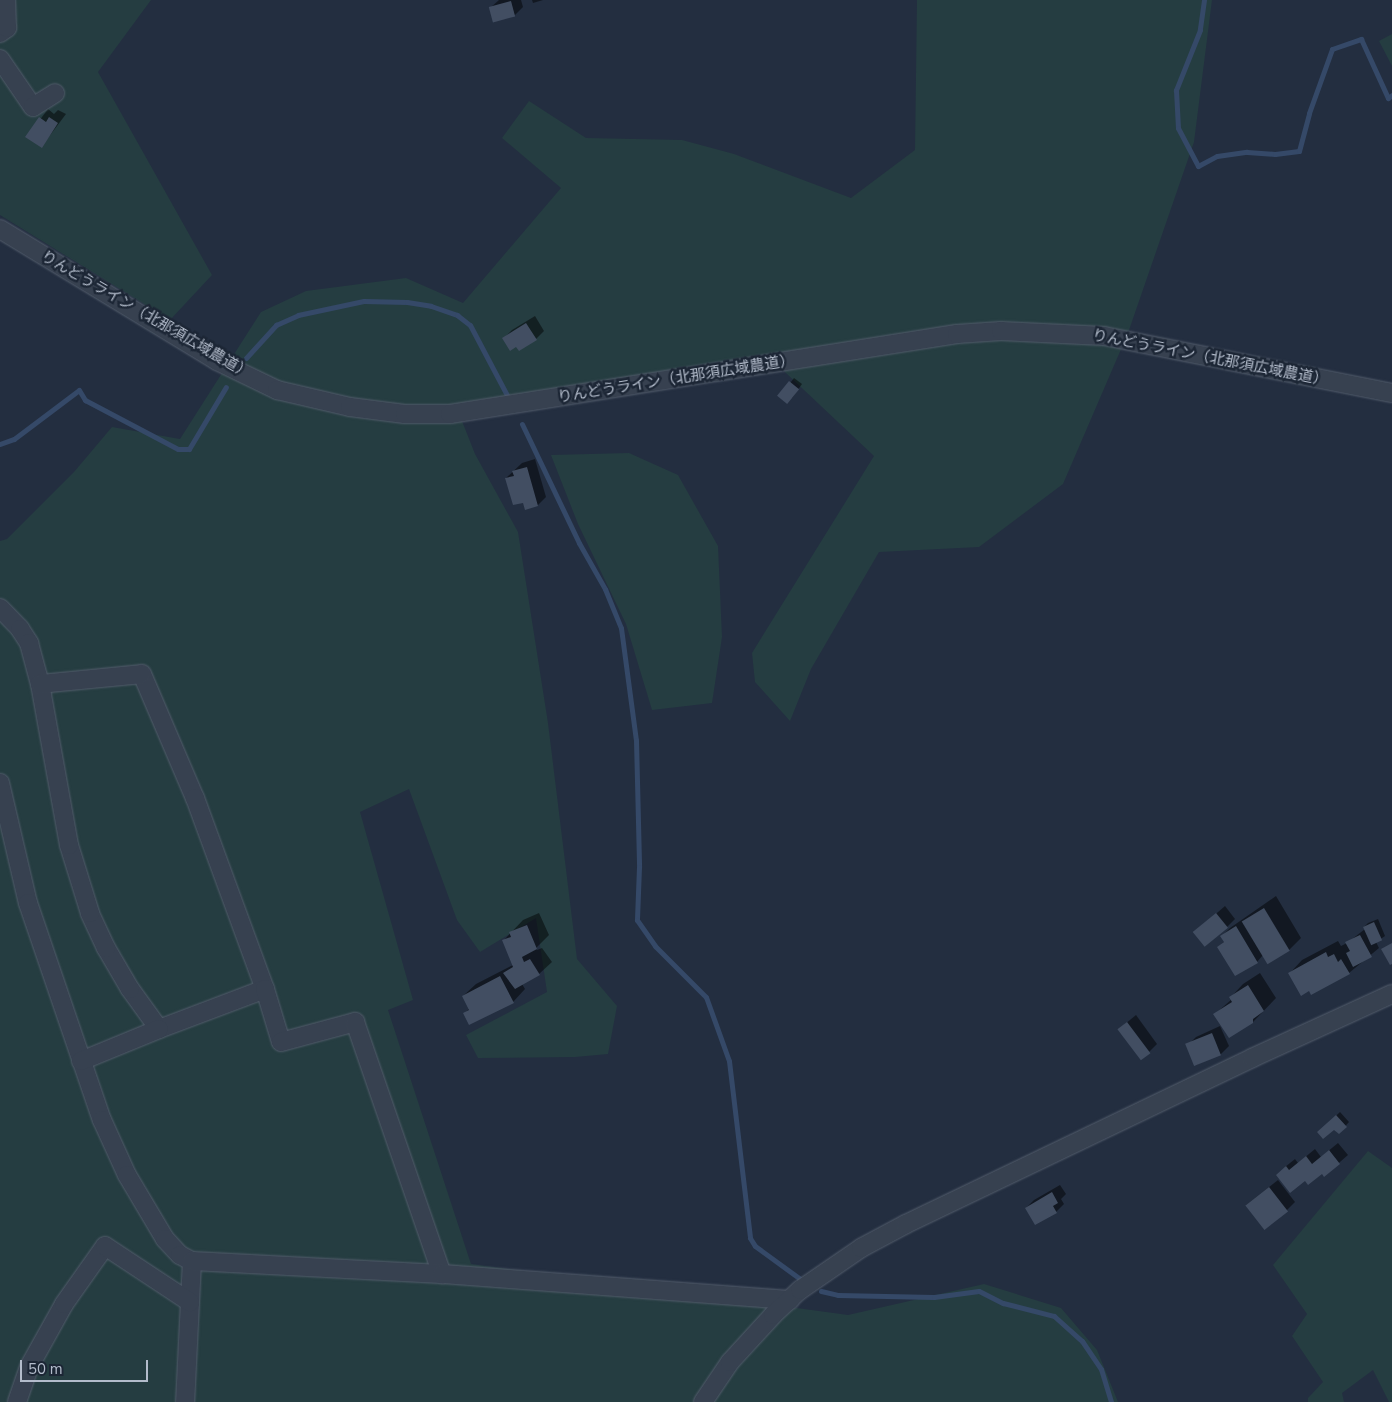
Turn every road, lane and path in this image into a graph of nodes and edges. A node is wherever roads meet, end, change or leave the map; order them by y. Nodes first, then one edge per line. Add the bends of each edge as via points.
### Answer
1 (6, 0) edge
2 (0, 33) edge
3 (0, 59) edge
4 (55, 93) dead end
5 (0, 229) edge
6 (1392, 393) edge
7 (0, 608) edge
8 (40, 684) junction
9 (0, 783) edge
10 (265, 990) junction
11 (1392, 994) edge
12 (159, 1029) junction
13 (81, 1061) junction
14 (192, 1261) junction
15 (442, 1274) junction
16 (790, 1300) junction
17 (190, 1302) junction
18 (17, 1402) edge
19 (185, 1402) edge
20 (702, 1402) edge

1 - 2 street via 7,28
3 - 4 street via 33,106
5 - 6 street, りんどうライン（北那須広域農道） via 217,360 277,390 404,414 450,414 957,334 1001,331 1104,336
7 - 8 street via 29,643
8 - 10 street via 142,674 195,798
8 - 12 street via 69,845 90,913 130,989
9 - 13 street via 28,903
10 - 12 street
10 - 15 street via 281,1042 355,1022
11 - 16 street via 906,1224 830,1267
12 - 13 street
13 - 14 street via 126,1175 165,1239 180,1255
14 - 15 street
14 - 17 street
15 - 16 street
16 - 20 street via 730,1362
17 - 18 street via 105,1246 64,1304 29,1367
17 - 19 street

